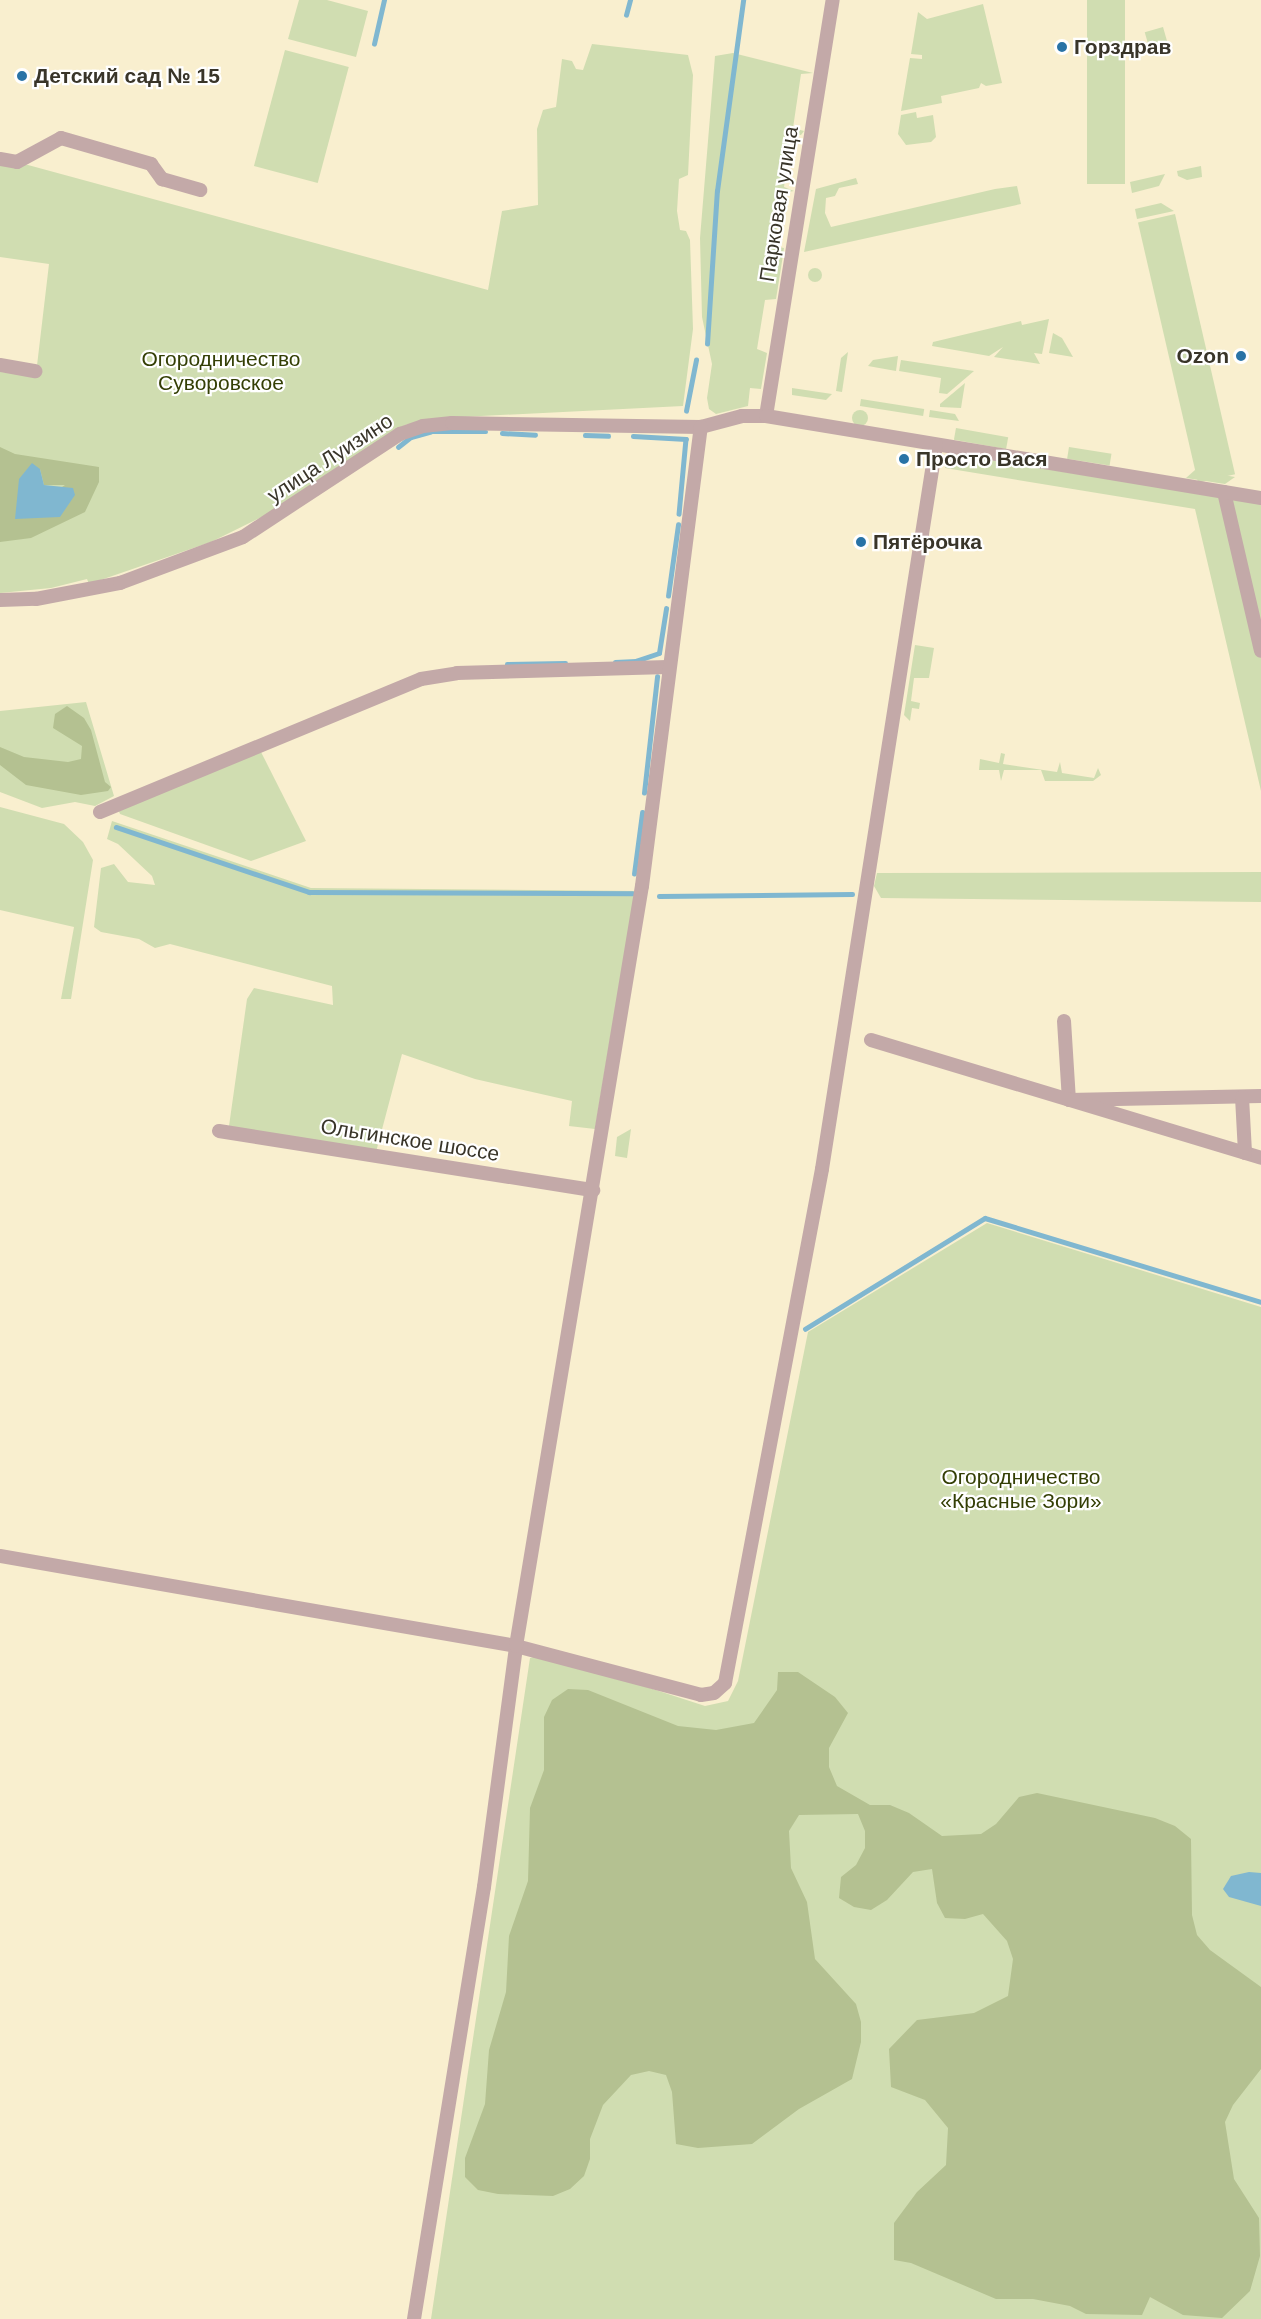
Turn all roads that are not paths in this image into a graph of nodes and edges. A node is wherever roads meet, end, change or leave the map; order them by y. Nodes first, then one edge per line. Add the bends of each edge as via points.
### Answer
1 (833, 0) edge
2 (0, 159) edge
3 (200, 190) dead end
4 (0, 365) edge
5 (35, 372) dead end
6 (766, 416) junction
7 (701, 428) junction
8 (936, 444) junction
9 (1224, 492) junction
10 (1261, 498) edge
11 (0, 600) edge
12 (1261, 651) edge
13 (668, 667) junction
14 (100, 812) dead end
15 (1064, 1021) dead end
16 (871, 1040) dead end
17 (1242, 1096) junction
18 (1261, 1096) edge
19 (1069, 1100) junction
20 (219, 1131) dead end
21 (1245, 1153) junction
22 (1261, 1158) edge
23 (593, 1190) junction
24 (0, 1556) edge
25 (516, 1646) junction
26 (414, 2319) edge

1 - 6 street, Парковая улица
2 - 3 street via 17,162 61,138 151,164 162,179
4 - 5 street
6 - 7 street, улица Луизино via 742,416
6 - 8 street, улица Луизино
7 - 11 street, улица Луизино via 423,426 400,434 243,537 120,583 36,599
7 - 13 street
8 - 9 street, улица Луизино
8 - 25 street via 822,1169 725,1683 714,1693 701,1695
9 - 10 street, улица Луизино
9 - 12 street
13 - 14 street via 457,673 421,679
13 - 23 street via 642,886
15 - 19 street
16 - 19 street
17 - 18 street
17 - 19 street
17 - 21 street
19 - 21 street
20 - 23 street, Ольгинское шоссе
21 - 22 street
23 - 25 street
24 - 25 street
25 - 26 street via 484,1887

